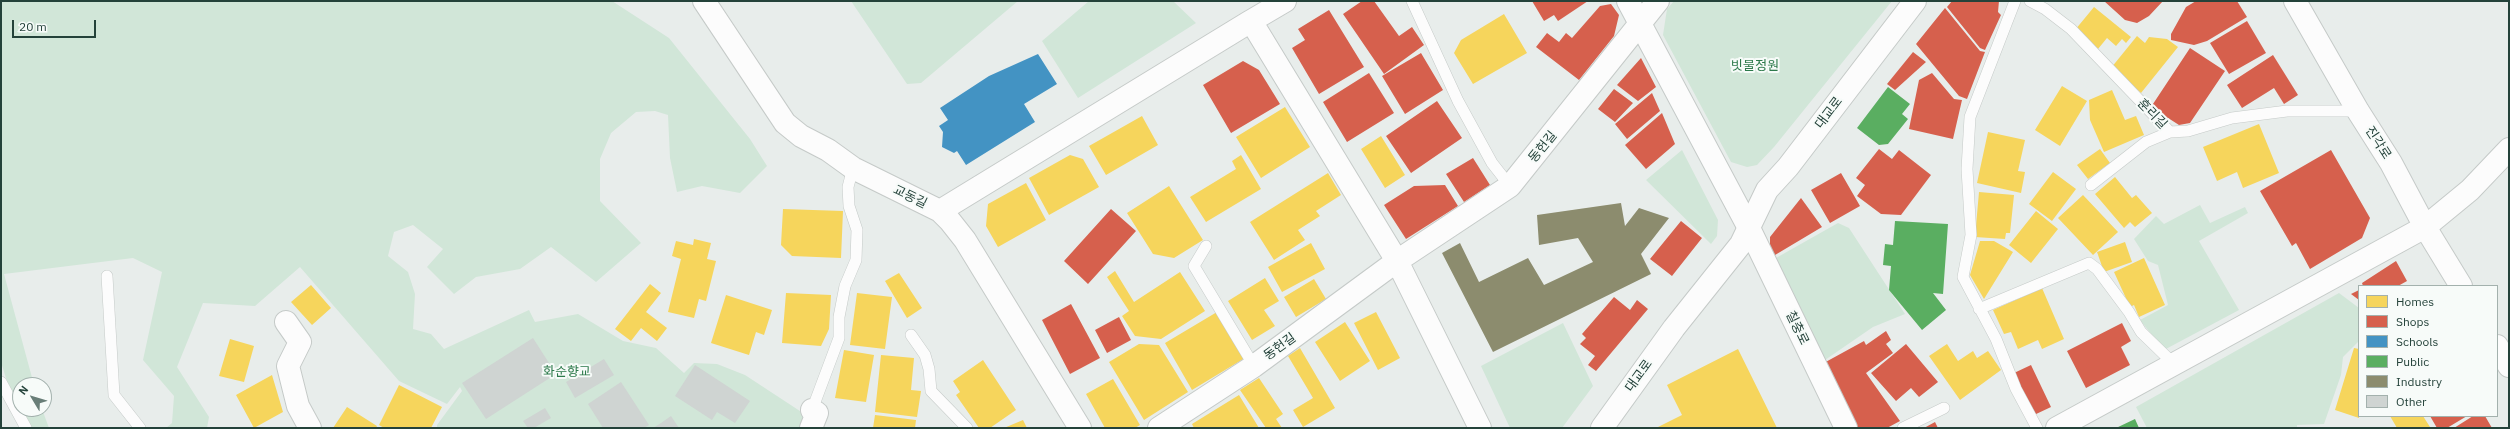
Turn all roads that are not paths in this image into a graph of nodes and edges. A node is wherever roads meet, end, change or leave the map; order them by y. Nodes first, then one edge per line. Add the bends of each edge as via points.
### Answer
1 (704, 1) edge
2 (1285, 1) edge
3 (1412, 1) edge
4 (1628, 1) edge
5 (1658, 1) edge
6 (1915, 1) edge
7 (2015, 1) edge
8 (2030, 1) edge
9 (2295, 1) edge
10 (1251, 21) junction
11 (1641, 25) junction
12 (2358, 112) junction
13 (2170, 132) junction
14 (2509, 149) edge
15 (853, 168) junction
16 (2091, 185) dead end
17 (1510, 186) junction
18 (940, 211) junction
19 (2425, 227) junction
20 (1749, 228) junction
21 (1206, 246) dead end
22 (1397, 260) junction
23 (107, 276) dead end
24 (2459, 285) edge
25 (1979, 309) junction
26 (286, 322) dead end
27 (911, 335) dead end
28 (2498, 348) edge
29 (2174, 364) junction
30 (1254, 366) junction
31 (2509, 366) edge
32 (1, 382) edge
33 (1944, 408) dead end
34 (812, 419) edge
35 (1168, 426) edge
36 (26, 428) edge
37 (140, 428) edge
38 (310, 428) edge
39 (967, 428) edge
40 (1080, 428) edge
41 (1480, 428) edge
42 (1602, 428) edge
43 (1846, 428) edge
44 (1903, 428) edge
45 (2037, 428) edge
46 (2057, 428) edge

1 - 15 street, 교동길 via 785,123 801,136 828,150
2 - 10 street
3 - 17 lane via 1458,101 1492,163
4 - 11 street
5 - 11 street, 동헌길
6 - 20 street, 대교로 via 1788,167 1767,190
7 - 25 lane via 1970,117 1967,169 1971,235 1963,277
8 - 13 lane, 훈리길 via 2071,29
9 - 12 street, 진각로
10 - 18 street
10 - 22 street
11 - 17 street, 동헌길
11 - 20 street
12 - 13 lane, 훈리길 via 2287,112 2248,116 2188,131
12 - 19 street, 진각로 via 2391,163
13 - 16 lane via 2146,142
14 - 19 street via 2470,190
15 - 18 street, 교동길
15 - 34 lane via 848,187 849,206 857,230 856,260 845,286 839,317 839,338
17 - 22 street, 동헌길
18 - 40 street, 교동길 via 965,240
19 - 24 street, 진각로
19 - 29 street
20 - 42 street, 대교로 via 1734,254 1674,328
20 - 43 street, 칠충로
21 - 30 lane via 1194,266
22 - 30 street, 동헌길
22 - 41 street
23 - 37 lane via 114,394
25 - 29 lane via 2089,263 2097,269 2141,332
25 - 45 lane via 1996,339 2016,389
26 - 38 street via 300,342 288,366 298,406
27 - 39 lane via 925,355 931,391
28 - 31 street
29 - 46 street
30 - 35 street, 동헌길
32 - 36 lane
33 - 44 lane

